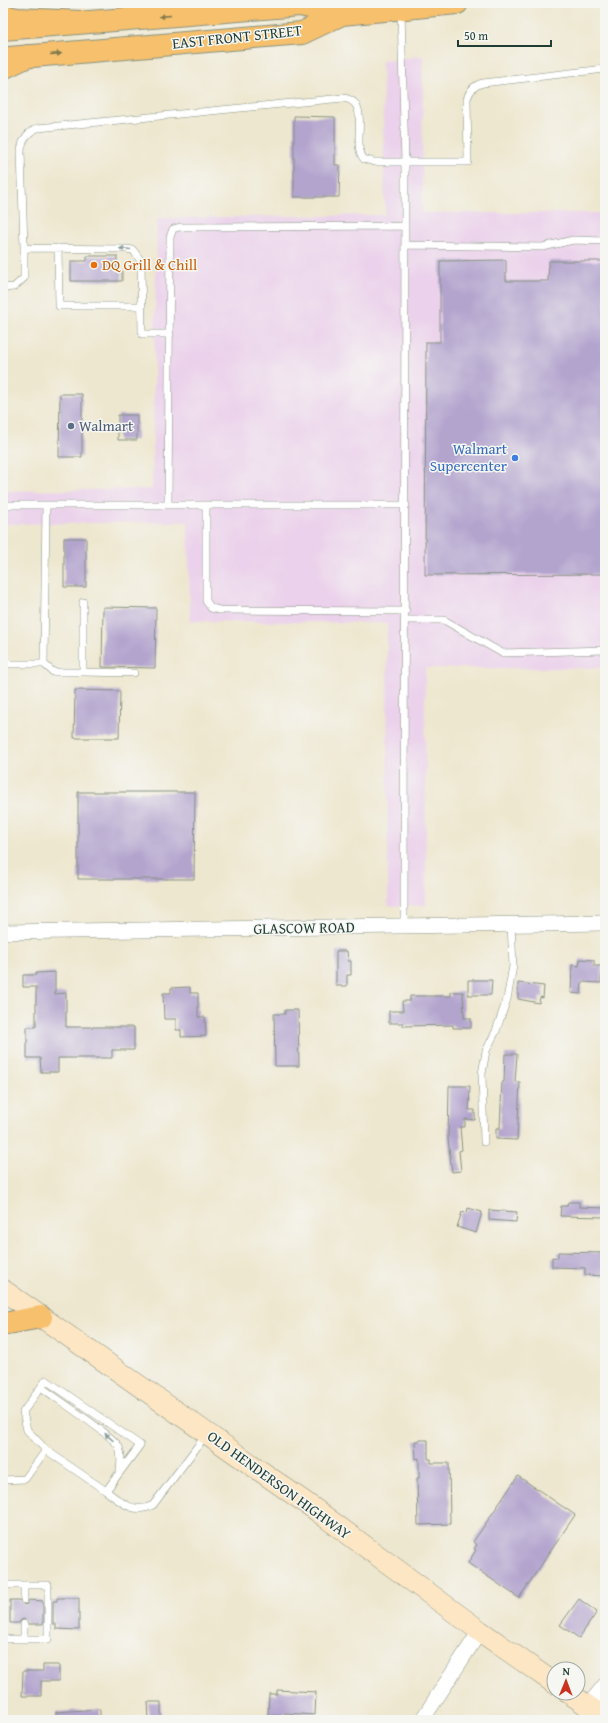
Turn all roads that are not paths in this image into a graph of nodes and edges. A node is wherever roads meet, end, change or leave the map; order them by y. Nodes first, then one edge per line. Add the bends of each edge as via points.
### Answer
1 (457, 3) edge
2 (401, 9) junction
3 (342, 14) junction
4 (3, 16) edge
5 (81, 22) junction
6 (3, 29) edge
7 (28, 56) junction
8 (3, 59) edge
9 (3, 68) edge
10 (605, 69) edge
11 (405, 162) junction
12 (405, 226) junction
13 (605, 241) edge
14 (405, 245) junction
15 (24, 248) junction
16 (58, 248) junction
17 (3, 288) edge
18 (142, 306) junction
19 (170, 334) junction
20 (3, 505) edge
21 (46, 505) junction
22 (168, 505) junction
23 (206, 505) junction
24 (406, 505) junction
25 (83, 602) dead end
26 (406, 611) junction
27 (406, 620) junction
28 (605, 650) edge
29 (3, 664) edge
30 (44, 664) junction
31 (83, 672) junction
32 (134, 673) dead end
33 (605, 923) edge
34 (511, 924) junction
35 (404, 926) junction
36 (3, 932) edge
37 (484, 1142) dead end
38 (3, 1290) edge
39 (41, 1317) junction
40 (3, 1324) edge
41 (40, 1388) junction
42 (207, 1433) junction
43 (46, 1450) junction
44 (120, 1472) junction
45 (3, 1480) edge
46 (106, 1491) junction
47 (3, 1585) edge
48 (24, 1585) junction
49 (24, 1600) dead end
50 (24, 1624) dead end
51 (480, 1631) junction
52 (3, 1639) edge
53 (24, 1639) junction
54 (546, 1676) edge
55 (605, 1685) edge
56 (581, 1701) edge
57 (588, 1706) junction
58 (605, 1718) edge
59 (422, 1720) edge

1 - 2 main road
2 - 3 main road
2 - 11 lane
3 -> 5 main road, EAST FRONT STREET via 300,5
7 -> 3 main road, EAST FRONT STREET via 302,33
4 - 5 main road
5 - 6 main road, EAST FRONT STREET
7 - 8 main road, EAST FRONT STREET
7 - 9 main road
10 - 11 lane via 478,84 472,88 467,99 468,162
11 - 12 lane
11 - 15 lane via 374,162 364,159 360,153 357,104 353,100 343,98 38,128 24,138 21,151
12 - 14 lane
12 - 19 lane via 173,229 170,237
13 - 14 lane via 573,240 543,246
14 - 24 lane
15 - 16 lane
15 - 17 lane via 24,278 14,286
18 -> 16 lane via 141,261 133,250
16 - 18 lane via 58,306
18 - 19 lane via 142,334
19 - 22 lane
20 - 21 lane
21 - 22 lane
21 - 30 lane
22 - 23 lane
23 - 24 lane
23 - 26 lane via 206,602 211,608
24 - 26 lane
25 - 31 lane
26 - 27 lane
27 - 28 lane via 444,620 502,653
27 - 35 lane
29 - 30 lane
30 - 31 lane via 53,672
31 - 32 lane
33 - 34 street, GLASCOW ROAD
34 - 35 street, GLASCOW ROAD
34 - 37 lane via 513,966 508,992 496,1031 486,1051 482,1074
35 - 36 street, GLASCOW ROAD
38 - 39 main road, OLD HENDERSON HIGHWAY
39 - 40 main road
39 - 42 main road, OLD HENDERSON HIGHWAY
41 - 43 lane via 23,1412 27,1430
44 -> 41 lane via 121,1454 118,1445
41 - 44 lane via 46,1380 140,1445
42 - 46 lane via 153,1505 147,1508 130,1508
42 - 51 main road, OLD HENDERSON HIGHWAY
43 - 45 lane via 25,1479
43 - 46 lane
44 - 46 lane
47 - 48 lane
48 - 49 lane
48 - 53 lane via 48,1585 48,1639
50 - 53 lane
51 - 54 main road, OLD HENDERSON HIGHWAY
51 - 59 street
52 - 53 lane
55 - 57 street
56 - 57 main road
57 - 58 main road

